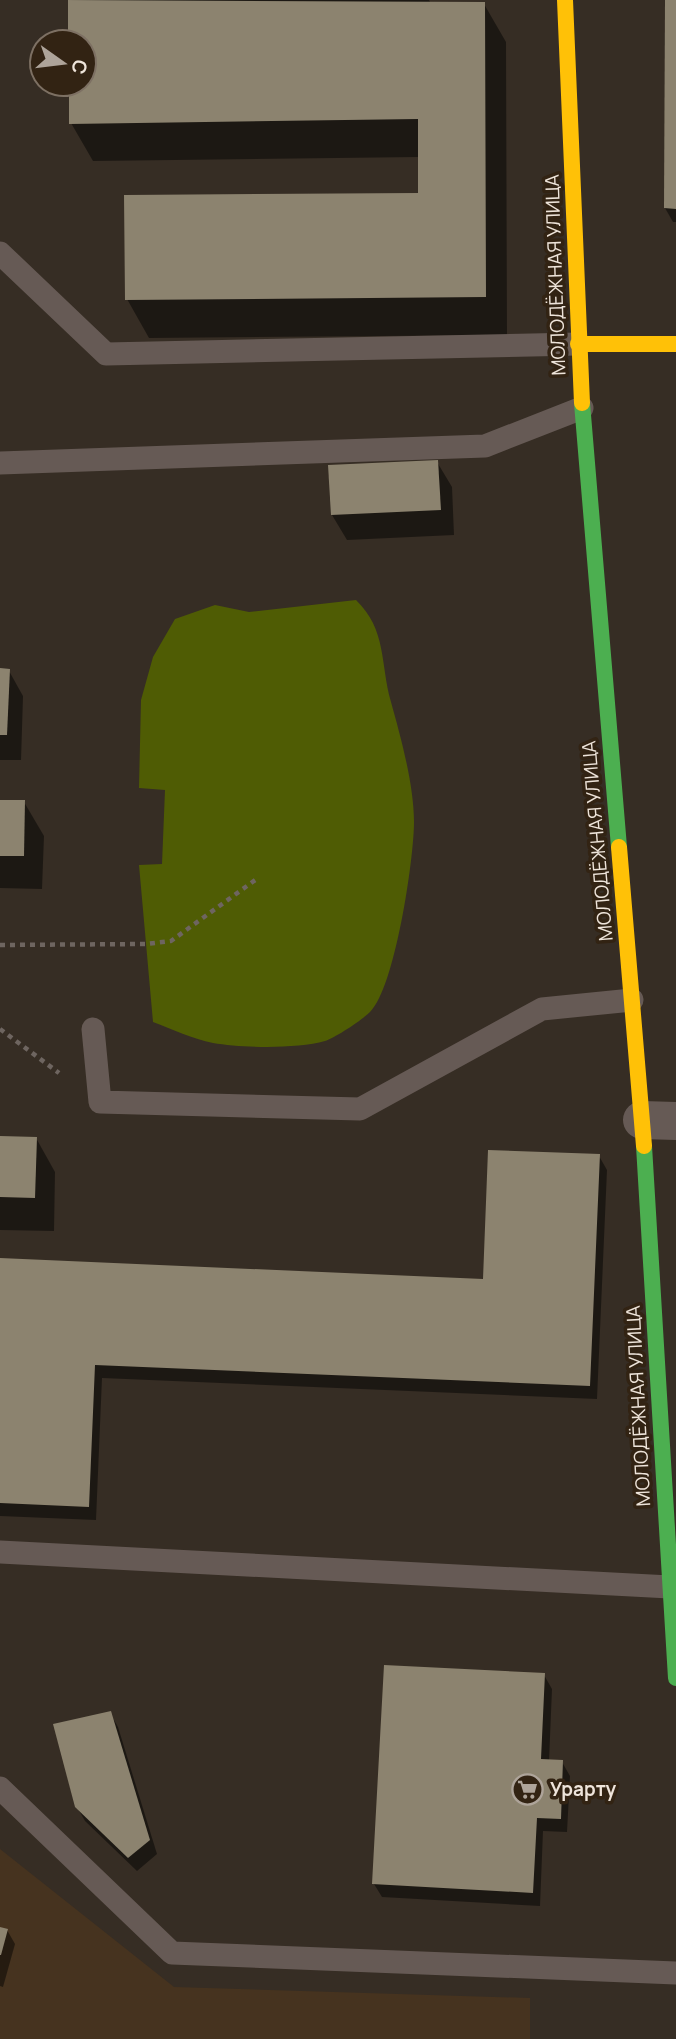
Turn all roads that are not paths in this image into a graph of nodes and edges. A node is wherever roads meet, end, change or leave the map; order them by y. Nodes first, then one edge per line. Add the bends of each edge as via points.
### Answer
1 (565, 0) edge
2 (0, 253) edge
3 (578, 344) junction
4 (676, 344) edge
5 (582, 408) junction
6 (0, 463) edge
7 (632, 1000) junction
8 (93, 1029) dead end
9 (659, 1121) edge
10 (0, 1552) edge
11 (670, 1587) junction
12 (676, 1678) edge
13 (0, 1788) edge
14 (676, 1973) edge

1 - 3 street, МОЛОДЁЖНАЯ УЛИЦА
2 - 3 lane via 106,354
3 - 4 street
3 - 5 street, МОЛОДЁЖНАЯ УЛИЦА
5 - 6 lane via 485,446
5 - 7 street, МОЛОДЁЖНАЯ УЛИЦА
7 - 8 lane via 542,1009 360,1109 100,1102
7 - 9 street, МОЛОДЁЖНАЯ УЛИЦА
9 - 11 street, МОЛОДЁЖНАЯ УЛИЦА
10 - 11 lane
11 - 12 street, МОЛОДЁЖНАЯ УЛИЦА
13 - 14 lane via 172,1953

